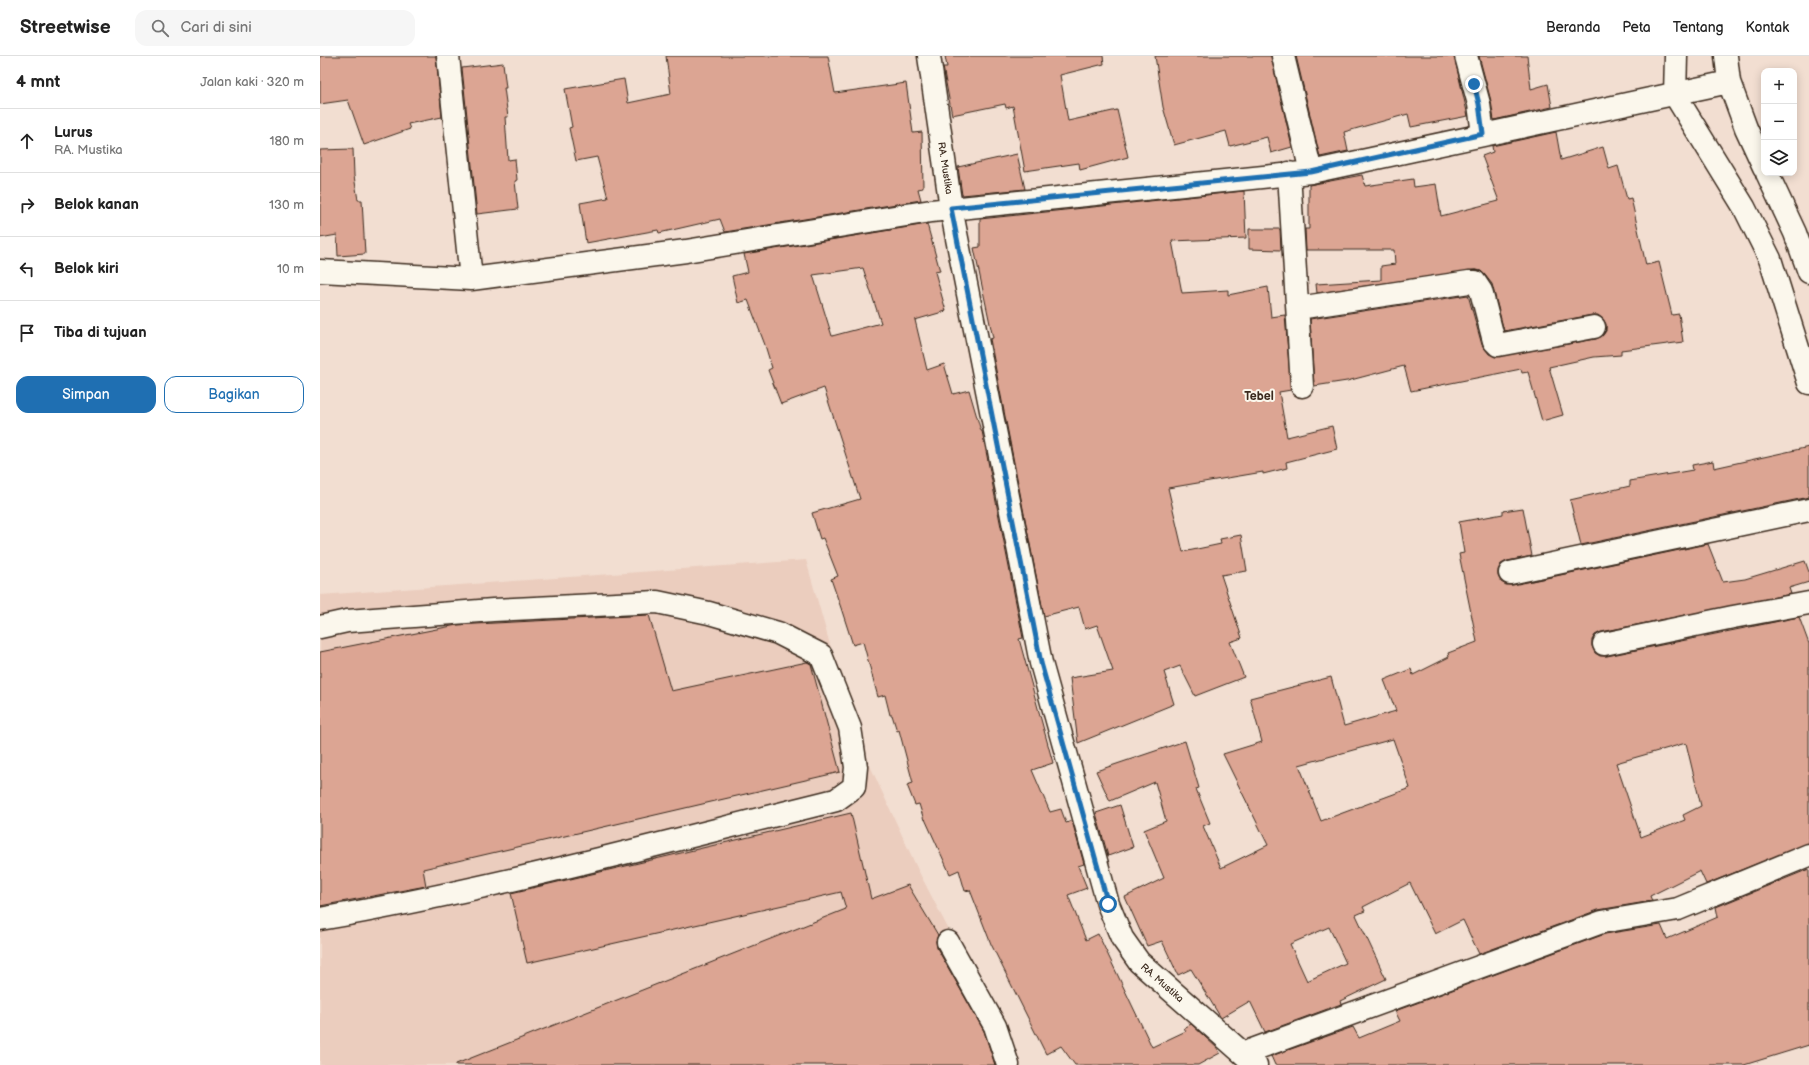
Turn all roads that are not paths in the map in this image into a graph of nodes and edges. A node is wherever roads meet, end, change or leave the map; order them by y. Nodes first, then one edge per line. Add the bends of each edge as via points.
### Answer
1 (448, 56) edge
2 (928, 56) edge
3 (1283, 56) edge
4 (1466, 56) edge
5 (1676, 56) edge
6 (1726, 56) edge
7 (1721, 84) junction
8 (1681, 93) junction
9 (1483, 134) junction
10 (1761, 160) edge
11 (1311, 172) junction
12 (1289, 173) junction
13 (1768, 176) edge
14 (951, 208) junction
15 (320, 271) edge
16 (1809, 272) edge
17 (472, 280) junction
18 (1298, 308) junction
19 (1594, 327) dead end
20 (1809, 383) edge
21 (1302, 386) dead end
22 (1809, 510) edge
23 (1510, 574) dead end
24 (1809, 603) edge
25 (320, 627) edge
26 (1604, 644) dead end
27 (1809, 855) edge
28 (320, 919) edge
29 (948, 942) dead end
30 (1250, 1059) edge
31 (1008, 1065) edge

1 - 17 street
2 - 14 street, RA. Mustika
3 - 11 street
4 - 9 street via 1479,104
5 - 8 street
6 - 7 street
7 - 8 street
7 - 10 street
8 - 9 street
8 - 20 street via 1770,259
9 - 11 street
11 - 12 street
12 - 14 street
12 - 18 street
13 - 16 street via 1795,233
14 - 17 street via 686,251
14 - 30 street, RA. Mustika via 1041,663 1108,904 1122,938 1139,962
15 - 17 street
18 - 19 street via 1475,282 1482,290 1494,342 1498,345
18 - 21 street
22 - 23 street
24 - 26 street
25 - 28 street via 354,620 657,602 709,613 778,633 821,655 850,728 856,767 854,787 836,800 509,881
27 - 30 street via 1678,909 1602,922
29 - 31 street via 995,1026

